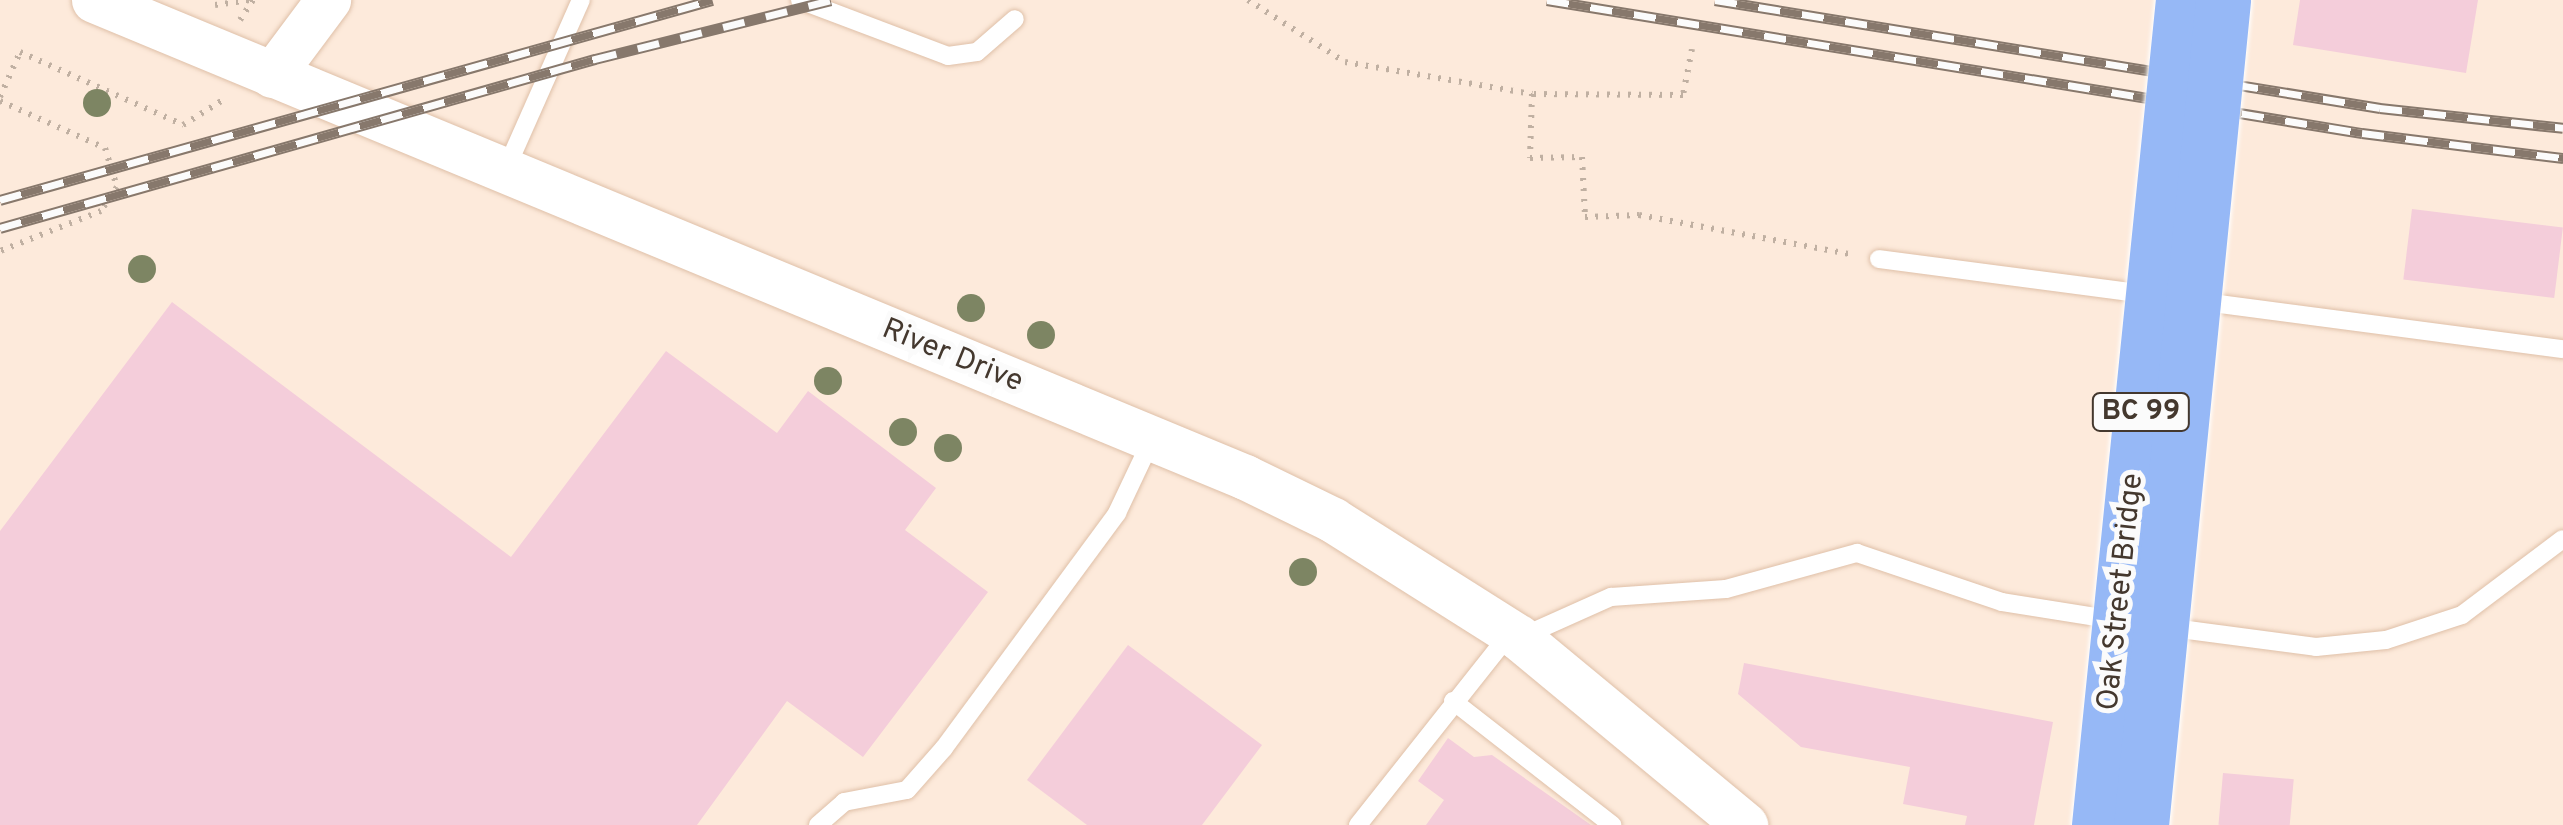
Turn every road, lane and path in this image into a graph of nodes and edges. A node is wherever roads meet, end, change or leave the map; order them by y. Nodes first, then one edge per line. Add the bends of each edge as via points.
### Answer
1 (94, 0) edge
2 (253, 0) edge
3 (328, 0) edge
4 (580, 0) edge
5 (800, 0) edge
6 (1248, 0) edge
7 (2182, 0) edge
8 (2223, 0) edge
9 (201, 6) dead end
10 (243, 15) dead end
11 (1014, 19) dead end
12 (1692, 49) dead end
13 (272, 75) junction
14 (1532, 94) junction
15 (0, 99) edge
16 (183, 124) dead end
17 (504, 174) junction
18 (0, 251) edge
19 (1879, 259) joint
20 (2563, 349) edge
21 (1152, 439) junction
22 (2563, 539) edge
23 (1518, 637) junction
24 (1453, 702) junction
25 (1739, 823) edge
26 (818, 825) edge
27 (1358, 825) edge
28 (1612, 825) edge
29 (2099, 825) edge
30 (2140, 825) edge

1 - 13 street, River Drive
2 - 9 path
2 - 10 path
3 - 13 street
4 - 17 lane
5 - 11 lane via 948,56 977,52
6 - 14 path via 1345,62
7 - 29 highway, Oak Street Bridge / BC 99, bridge
8 - 30 highway, Oak Street Bridge / BC 99, bridge
12 - 14 path via 1683,95
13 - 17 street, River Drive
14 - 19 path via 1530,158 1582,157 1585,217 1640,215
15 - 16 path via 20,52
15 - 18 path via 106,148 117,187 101,211
17 - 21 street, River Drive
19 - 20 lane
21 - 23 street, River Drive via 1333,520
21 - 26 lane via 1117,513 944,748 907,790 844,802
22 - 23 lane via 2462,615 2354,646 2316,647 2039,610 1857,553 1726,589 1611,597
23 - 24 lane via 1498,647
23 - 25 street, River Drive
24 - 27 lane
24 - 28 lane

